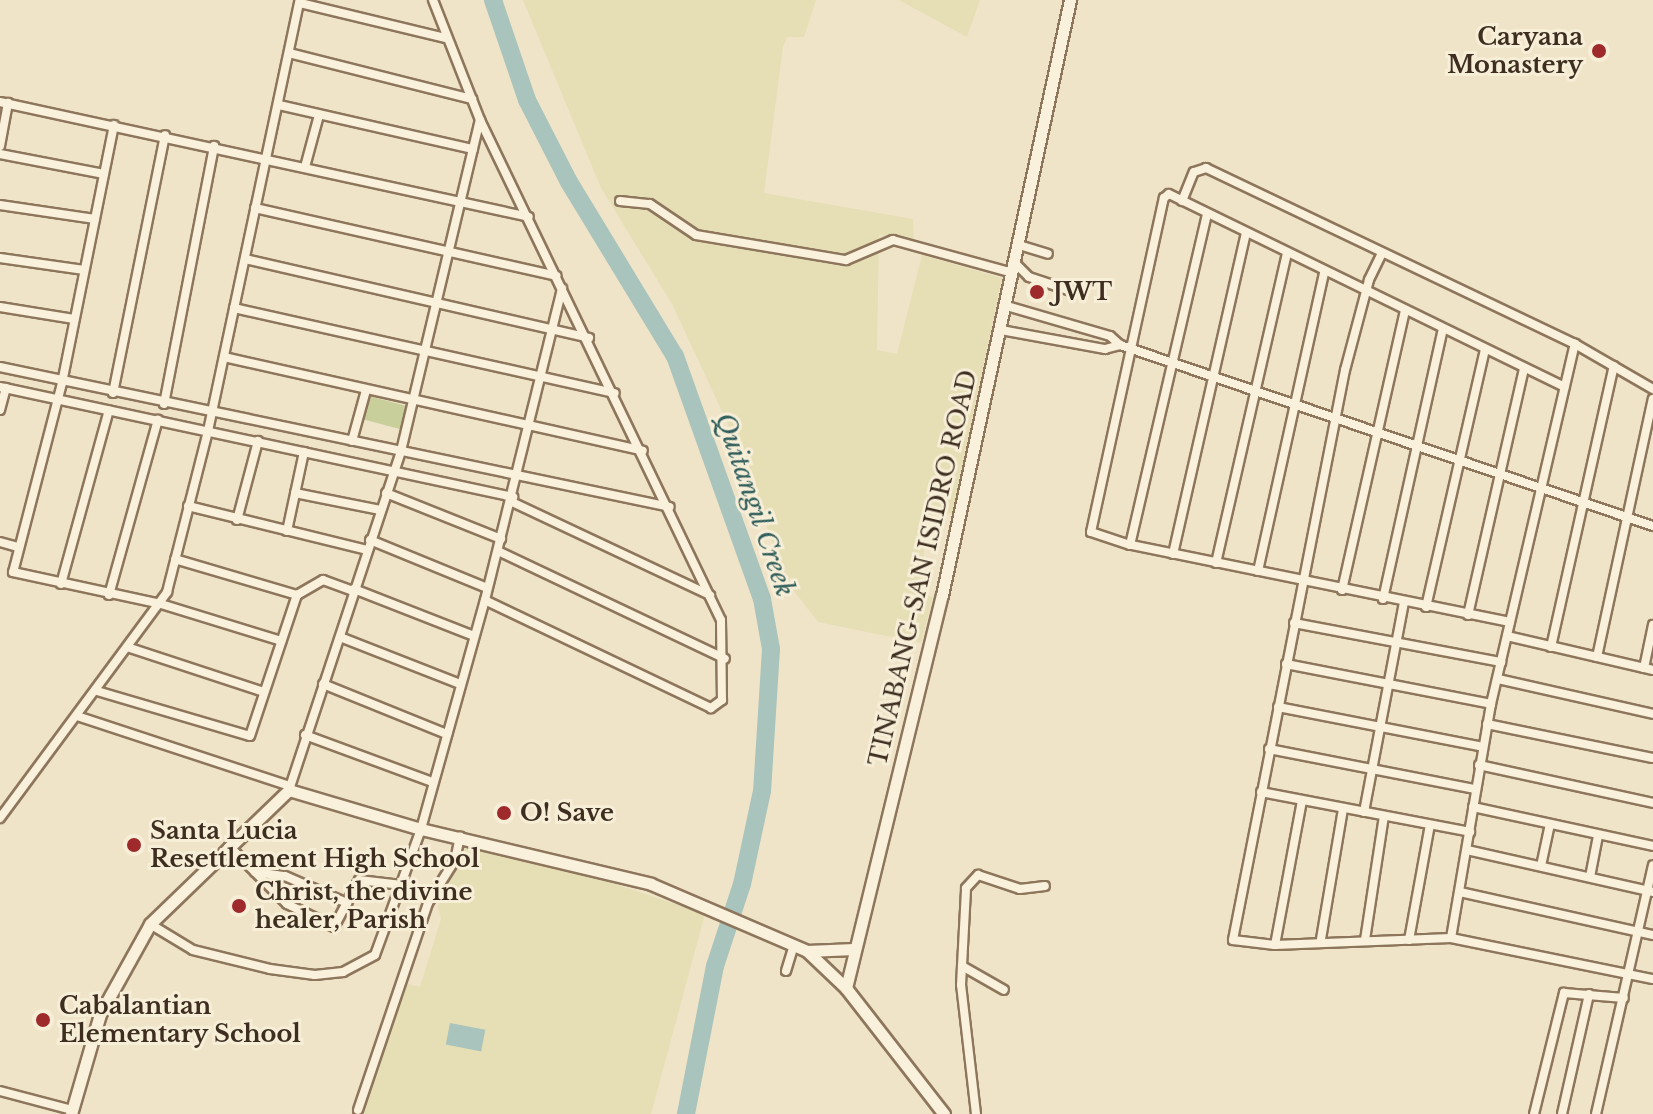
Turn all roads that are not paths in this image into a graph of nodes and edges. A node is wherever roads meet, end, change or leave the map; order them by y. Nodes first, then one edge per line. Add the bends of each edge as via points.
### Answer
1 (433, 0) edge
2 (1070, 0) edge
3 (300, 1) edge
4 (446, 38) junction
5 (289, 53) junction
6 (472, 99) junction
7 (4, 102) edge
8 (279, 105) junction
9 (319, 115) junction
10 (480, 120) junction
11 (114, 125) junction
12 (165, 135) junction
13 (0, 146) edge
14 (214, 146) junction
15 (473, 149) junction
16 (0, 154) edge
17 (266, 158) junction
18 (305, 167) junction
19 (104, 174) junction
20 (620, 201) dead end
21 (1182, 201) junction
22 (461, 202) junction
23 (0, 205) edge
24 (255, 208) junction
25 (1207, 215) junction
26 (529, 217) junction
27 (95, 219) junction
28 (1246, 233) junction
29 (1019, 245) junction
30 (449, 251) junction
31 (1287, 253) junction
32 (1382, 253) junction
33 (1048, 254) dead end
34 (0, 258) edge
35 (245, 259) junction
36 (1015, 269) junction
37 (84, 270) junction
38 (1324, 273) junction
39 (556, 276) junction
40 (562, 288) junction
41 (1071, 291) dead end
42 (1365, 294) junction
43 (437, 300) junction
44 (1007, 306) junction
45 (0, 307) edge
46 (234, 308) junction
47 (1405, 311) junction
48 (74, 319) junction
49 (1443, 329) junction
50 (1001, 330) junction
51 (553, 331) junction
52 (589, 338) junction
53 (1575, 344) junction
54 (1120, 345) junction
55 (1132, 347) junction
56 (424, 350) junction
57 (1485, 350) junction
58 (224, 357) junction
59 (1172, 360) junction
60 (1614, 366) junction
61 (0, 367) edge
62 (1524, 368) junction
63 (1213, 374) junction
64 (542, 377) junction
65 (62, 383) junction
66 (3, 387) edge
67 (1564, 387) junction
68 (1255, 389) junction
69 (1653, 389) edge
70 (366, 390) junction
71 (113, 393) junction
72 (615, 393) junction
73 (58, 399) junction
74 (1653, 399) edge
75 (412, 401) junction
76 (1296, 403) junction
77 (164, 404) junction
78 (0, 410) edge
79 (109, 410) junction
80 (212, 414) junction
81 (1336, 415) junction
82 (158, 420) junction
83 (530, 429) junction
84 (208, 431) junction
85 (1376, 431) junction
86 (258, 441) junction
87 (352, 441) junction
88 (1418, 445) junction
89 (401, 451) junction
90 (643, 451) junction
91 (304, 452) junction
92 (1460, 458) junction
93 (396, 469) junction
94 (1500, 472) junction
95 (518, 478) junction
96 (1541, 487) junction
97 (295, 493) junction
98 (386, 493) junction
99 (512, 500) junction
100 (1584, 502) junction
101 (188, 506) junction
102 (670, 507) junction
103 (380, 510) junction
104 (1625, 516) junction
105 (237, 520) junction
106 (1653, 526) edge
107 (287, 531) junction
108 (501, 539) junction
109 (0, 542) edge
110 (368, 545) junction
111 (1130, 545) junction
112 (17, 547) junction
113 (498, 551) junction
114 (1173, 554) junction
115 (175, 559) junction
116 (1216, 563) junction
117 (1258, 571) junction
118 (1301, 580) junction
119 (61, 584) junction
120 (487, 588) junction
121 (354, 590) junction
122 (1342, 590) junction
123 (109, 595) junction
124 (297, 595) junction
125 (711, 596) junction
126 (1383, 599) junction
127 (485, 600) junction
128 (1404, 603) junction
129 (161, 604) junction
130 (1426, 607) junction
131 (1468, 615) junction
132 (1510, 622) junction
133 (1294, 623) junction
134 (1653, 625) edge
135 (474, 636) junction
136 (1507, 636) junction
137 (340, 637) junction
138 (281, 641) junction
139 (1395, 644) junction
140 (1551, 647) junction
141 (130, 648) junction
142 (1597, 657) junction
143 (725, 659) junction
144 (1501, 662) junction
145 (1286, 664) junction
146 (1649, 669) edge
147 (1498, 679) junction
148 (323, 684) junction
149 (460, 684) junction
150 (1387, 686) junction
151 (97, 691) junction
152 (264, 692) junction
153 (1491, 704) junction
154 (1278, 707) junction
155 (1653, 714) edge
156 (77, 716) junction
157 (1487, 724) junction
158 (1379, 729) junction
159 (447, 734) junction
160 (305, 735) junction
161 (1483, 747) junction
162 (1269, 749) junction
163 (1653, 758) edge
164 (1479, 765) junction
165 (1372, 772) junction
166 (432, 782) junction
167 (289, 788) junction
168 (1475, 789) junction
169 (1261, 792) junction
170 (1302, 801) junction
171 (1653, 803) edge
172 (1473, 807) junction
173 (1343, 809) junction
174 (1364, 812) junction
175 (1384, 816) junction
176 (0, 818) edge
177 (1550, 824) junction
178 (1430, 825) junction
179 (421, 829) junction
180 (1470, 832) junction
181 (1598, 836) junction
182 (460, 837) junction
183 (229, 846) junction
184 (1653, 846) edge
185 (1467, 850) junction
186 (1653, 865) edge
187 (1541, 866) junction
188 (254, 872) junction
189 (1590, 877) junction
190 (402, 885) junction
191 (1045, 886) dead end
192 (1650, 891) edge
193 (1460, 892) junction
194 (347, 903) junction
195 (150, 924) junction
196 (1638, 932) junction
197 (1653, 935) edge
198 (1451, 938) junction
199 (1321, 939) junction
200 (1365, 940) junction
201 (1409, 940) junction
202 (794, 945) junction
203 (1275, 945) junction
204 (854, 949) junction
205 (807, 951) junction
206 (962, 966) junction
207 (786, 971) dead end
208 (1629, 974) junction
209 (1653, 979) edge
210 (846, 988) junction
211 (1004, 990) dead end
212 (1589, 994) junction
213 (1624, 998) junction
214 (0, 1091) edge
215 (358, 1110) dead end
216 (71, 1112) edge
217 (944, 1114) edge
218 (976, 1114) edge
219 (1534, 1114) edge
220 (1562, 1114) edge
221 (1596, 1114) edge

1 - 4 street
2 - 29 street, TINABANG-SAN ISIDRO ROAD
3 - 4 street
3 - 5 street
4 - 6 street
5 - 6 street
5 - 8 street
6 - 10 street
7 - 11 street
7 - 13 street
8 - 9 street
8 - 17 street
9 - 15 street
9 - 18 street
10 - 15 street
10 - 26 street
11 - 12 street
11 - 19 street
12 - 14 street
12 - 71 street
14 - 17 street
14 - 77 street
15 - 22 street
16 - 19 street
17 - 18 street
17 - 24 street
18 - 22 street
19 - 27 street
20 - 36 street via 650,204 696,235 846,260 893,240
21 - 25 street
21 - 32 street via 1201,166
21 - 55 street via 1169,194 1164,198
22 - 26 street
22 - 30 street
23 - 27 street
24 - 30 street
24 - 35 street
25 - 28 street
25 - 59 street
26 - 39 street
27 - 37 street
28 - 31 street
28 - 63 street
29 - 33 street
29 - 36 street, TINABANG-SAN ISIDRO ROAD
30 - 39 street
30 - 43 street
31 - 38 street
31 - 68 street
32 - 42 street
32 - 53 street
34 - 37 street
35 - 43 street
35 - 46 street
36 - 41 street
36 - 44 street, TINABANG-SAN ISIDRO ROAD
37 - 48 street
38 - 42 street
38 - 76 street
39 - 40 street
40 - 51 street
40 - 52 street
42 - 47 street
42 - 81 street
43 - 51 street
43 - 56 street
44 - 50 street, TINABANG-SAN ISIDRO ROAD
44 - 54 street via 1110,336
45 - 48 street
46 - 56 street
46 - 58 street
47 - 49 street
47 - 85 street
48 - 65 street
49 - 57 street
49 - 88 street
50 - 54 street via 1105,349
50 - 204 street, TINABANG-SAN ISIDRO ROAD
51 - 52 street
51 - 64 street
52 - 72 street
53 - 60 street
53 - 67 street
54 - 55 street
55 - 59 street
55 - 111 street via 1090,526 1095,534
56 - 64 street
56 - 75 street
57 - 62 street
57 - 92 street
58 - 70 street
58 - 80 street
59 - 63 street
59 - 111 street
60 - 69 street
60 - 100 street
61 - 65 street
62 - 67 street
62 - 94 street
63 - 68 street
63 - 114 street
64 - 72 street
64 - 83 street
65 - 71 street
65 - 73 street
66 - 73 street
66 - 78 street
67 - 96 street
68 - 76 street
68 - 116 street
70 - 75 street
70 - 87 street
71 - 77 street
72 - 90 street
73 - 79 street
73 - 112 street
74 - 104 street
75 - 83 street
75 - 89 street
76 - 81 street
76 - 117 street
77 - 80 street
79 - 82 street
79 - 119 street
80 - 84 street
80 - 87 street
81 - 85 street
81 - 118 street
82 - 84 street
82 - 123 street
83 - 90 street
83 - 95 street
84 - 86 street
84 - 101 street
85 - 88 street
85 - 122 street
86 - 91 street
86 - 105 street
87 - 89 street
88 - 92 street
88 - 126 street
89 - 93 street
89 - 95 street
90 - 102 street
91 - 93 street
91 - 97 street
92 - 94 street
92 - 130 street
93 - 98 street
93 - 99 street
94 - 96 street
94 - 131 street
95 - 99 street
95 - 102 street
96 - 100 street
96 - 132 street
97 - 103 street
97 - 107 street
98 - 103 street
98 - 108 street
99 - 108 street
99 - 125 street
100 - 104 street
100 - 140 street
101 - 105 street
101 - 115 street
102 - 125 street
103 - 110 street
104 - 106 street
104 - 142 street
105 - 107 street
107 - 110 street
108 - 113 street
109 - 112 street
110 - 120 street
110 - 121 street
111 - 114 street
112 - 119 street via 13,572
113 - 120 street
113 - 143 street
114 - 116 street
115 - 124 street
115 - 129 street
116 - 117 street
117 - 118 street
118 - 122 street
118 - 133 street
119 - 123 street
120 - 127 street
121 - 124 street via 323,580
121 - 135 street
121 - 137 street
122 - 126 street
123 - 129 street
124 - 138 street
125 - 143 street via 721,620
126 - 128 street
127 - 135 street
127 - 143 street via 711,708 722,700
128 - 130 street
128 - 139 street
129 - 138 street
129 - 141 street
130 - 131 street
131 - 132 street
132 - 136 street
133 - 139 street
133 - 145 street
134 - 146 street
135 - 149 street
136 - 140 street
136 - 144 street
137 - 148 street
137 - 149 street
138 - 152 street
139 - 144 street
139 - 150 street
140 - 142 street
141 - 151 street
141 - 152 street
142 - 146 street
144 - 147 street
145 - 150 street
145 - 154 street
147 - 153 street
147 - 155 street
148 - 159 street
148 - 160 street
149 - 159 street
150 - 153 street
150 - 158 street
151 - 152 street via 244,738 254,730
151 - 156 street
153 - 157 street
154 - 158 street
154 - 162 street
156 - 167 street
156 - 176 street
157 - 161 street
157 - 163 street
158 - 161 street
158 - 165 street
159 - 166 street
160 - 166 street
160 - 167 street
161 - 164 street
162 - 165 street
162 - 169 street
164 - 168 street
164 - 171 street
165 - 168 street
165 - 174 street
166 - 179 street
167 - 179 street
167 - 183 street
168 - 172 street
169 - 170 street
169 - 203 street via 1232,936 1238,944
170 - 173 street
170 - 203 street
172 - 177 street
172 - 180 street
173 - 174 street
173 - 199 street
174 - 175 street
175 - 178 street
175 - 200 street
177 - 181 street
177 - 187 street
178 - 180 street
178 - 201 street
179 - 182 street
179 - 190 street
180 - 185 street
181 - 184 street
181 - 189 street
182 - 202 street via 651,884
182 - 215 street via 455,860 428,903
183 - 188 street
183 - 195 street
185 - 187 street
185 - 193 street
186 - 192 street
187 - 189 street
188 - 194 street via 285,876
188 - 194 street via 287,904 334,927
189 - 192 street
190 - 194 street via 359,880
190 - 195 street via 375,955 343,972 315,975 212,957
191 - 206 street via 1020,889 972,876 966,888
192 - 196 street
193 - 196 street
193 - 198 street
195 - 216 street via 100,1014
196 - 197 street
196 - 208 street
198 - 201 street
198 - 208 street
199 - 200 street
199 - 203 street
200 - 201 street
202 - 205 street
202 - 207 street
204 - 205 street
204 - 210 street, TINABANG-SAN ISIDRO ROAD
205 - 210 street
206 - 211 street
206 - 218 street
208 - 209 street
208 - 213 street
210 - 217 street
212 - 213 street
212 - 219 street via 1564,993
212 - 220 street
213 - 221 street
214 - 216 street

